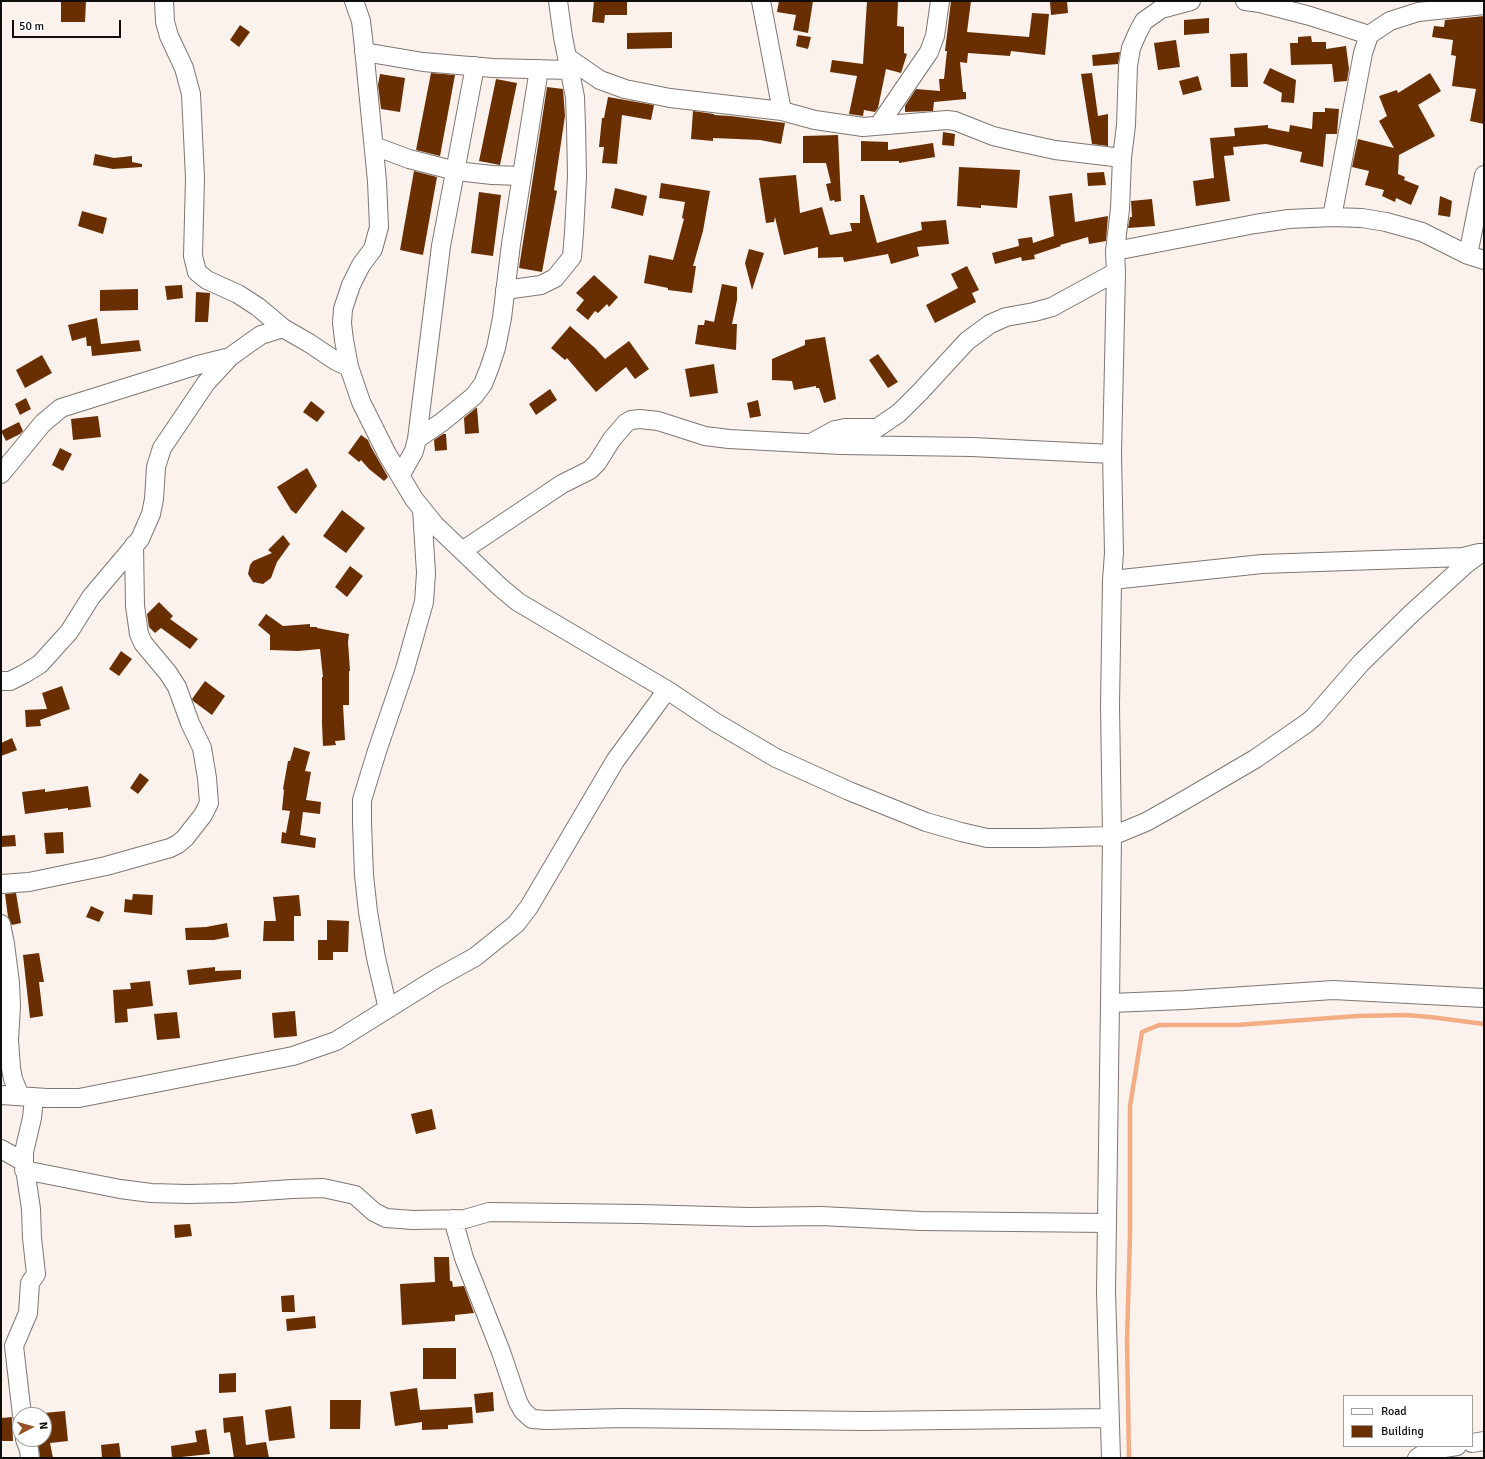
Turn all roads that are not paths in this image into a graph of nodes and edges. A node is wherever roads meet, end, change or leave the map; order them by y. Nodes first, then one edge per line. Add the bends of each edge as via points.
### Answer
1 (164, 1) edge
2 (354, 1) edge
3 (558, 1) edge
4 (761, 1) edge
5 (940, 1) edge
6 (1191, 1) edge
7 (1245, 1) edge
8 (1161, 5) edge
9 (1484, 5) edge
10 (1310, 9) edge
11 (1369, 35) junction
12 (364, 52) junction
13 (569, 64) junction
14 (476, 66) junction
15 (539, 69) junction
16 (782, 111) junction
17 (879, 125) junction
18 (374, 146) junction
19 (1122, 158) junction
20 (456, 171) junction
21 (1484, 175) edge
22 (522, 176) junction
23 (1332, 217) junction
24 (1115, 251) junction
25 (1476, 258) edge
26 (1116, 272) junction
27 (505, 290) junction
28 (283, 328) junction
29 (230, 357) junction
30 (349, 367) junction
31 (417, 439) junction
32 (812, 443) junction
33 (1112, 454) junction
34 (1, 474) edge
35 (400, 476) junction
36 (422, 509) junction
37 (134, 545) junction
38 (462, 551) junction
39 (1482, 553) edge
40 (1112, 580) junction
41 (1, 681) edge
42 (667, 690) junction
43 (1112, 836) junction
44 (1, 884) edge
45 (1, 924) edge
46 (1484, 998) edge
47 (1110, 1003) junction
48 (388, 1009) junction
49 (1, 1096) edge
50 (27, 1097) junction
51 (1, 1149) edge
52 (24, 1166) junction
53 (453, 1220) junction
54 (1107, 1223) junction
55 (21, 1407) edge
56 (1110, 1418) junction
57 (1484, 1442) edge
58 (1473, 1444) edge
59 (29, 1447) edge
60 (1451, 1447) edge
61 (30, 1458) edge
62 (1110, 1458) edge
63 (1417, 1458) edge

1 - 28 street via 165,22 184,68 190,94 195,178 193,256 197,272 207,280 243,297
2 - 12 street via 361,21
3 - 13 street
4 - 16 street
5 - 17 street via 935,36 929,52
6 - 8 street
7 - 10 street
8 - 19 street via 1144,21 1131,48
9 - 11 street via 1418,12 1390,21
10 - 11 street
11 - 23 street via 1363,53
12 - 14 street via 423,62
12 - 18 street
13 - 15 street
13 - 16 street via 625,89 670,98
13 - 27 street via 574,97 577,161 572,257 555,278 541,285
14 - 15 street
14 - 20 street
15 - 22 street
16 - 17 street via 845,125
17 - 19 street via 955,121 993,136 1027,144
18 - 20 street via 409,159
18 - 30 street via 379,227 372,249 351,284 343,309 342,323
19 - 24 street
20 - 22 street
20 - 31 street via 441,246
21 - 25 street
22 - 27 street
23 - 24 street via 1255,224
23 - 25 street via 1362,218 1394,224 1422,232
24 - 26 street
26 - 32 street via 1052,307 1006,317 990,324 967,341 899,413 877,428 835,430
26 - 33 street
27 - 31 street via 496,348 483,384 464,406
28 - 29 street via 261,335
28 - 30 street
29 - 34 street via 61,408 43,423
29 - 37 street via 206,382 162,448 156,467 151,514
30 - 35 street via 371,425
31 - 35 street via 414,451
32 - 33 street
32 - 38 street via 705,436 658,421 631,420 621,429 590,470 562,484
33 - 40 street
35 - 36 street
36 - 38 street
36 - 48 street via 426,573 424,602 362,800 364,875 368,912
37 - 41 street via 90,598 69,632 40,664 10,681
37 - 44 street via 135,606 139,634 177,687 202,748 209,804 185,838 170,848 29,882
38 - 42 street via 518,602
39 - 40 street via 1463,557 1262,564
39 - 43 street via 1466,564 1412,613 1361,663 1314,718 1256,759 1146,822
40 - 43 street
42 - 43 street via 776,758 848,791 926,822 987,838
42 - 48 street via 615,761 516,924 475,957
43 - 47 street
45 - 50 street via 10,983 11,1068
46 - 47 street via 1333,990
47 - 54 street
48 - 50 street via 336,1041 292,1056 79,1098
49 - 50 street
50 - 52 street via 32,1118 24,1152
51 - 52 street
52 - 53 street via 120,1189 151,1193 188,1194 322,1188 355,1195 374,1212 386,1218
52 - 55 street via 31,1209 36,1274 30,1283 28,1313 14,1346
53 - 54 street via 489,1212 504,1212
53 - 56 street via 464,1258 518,1402 532,1419 865,1421
54 - 56 street via 1106,1292
56 - 62 street
57 - 58 street
59 - 61 street
60 - 63 street via 1438,1449

